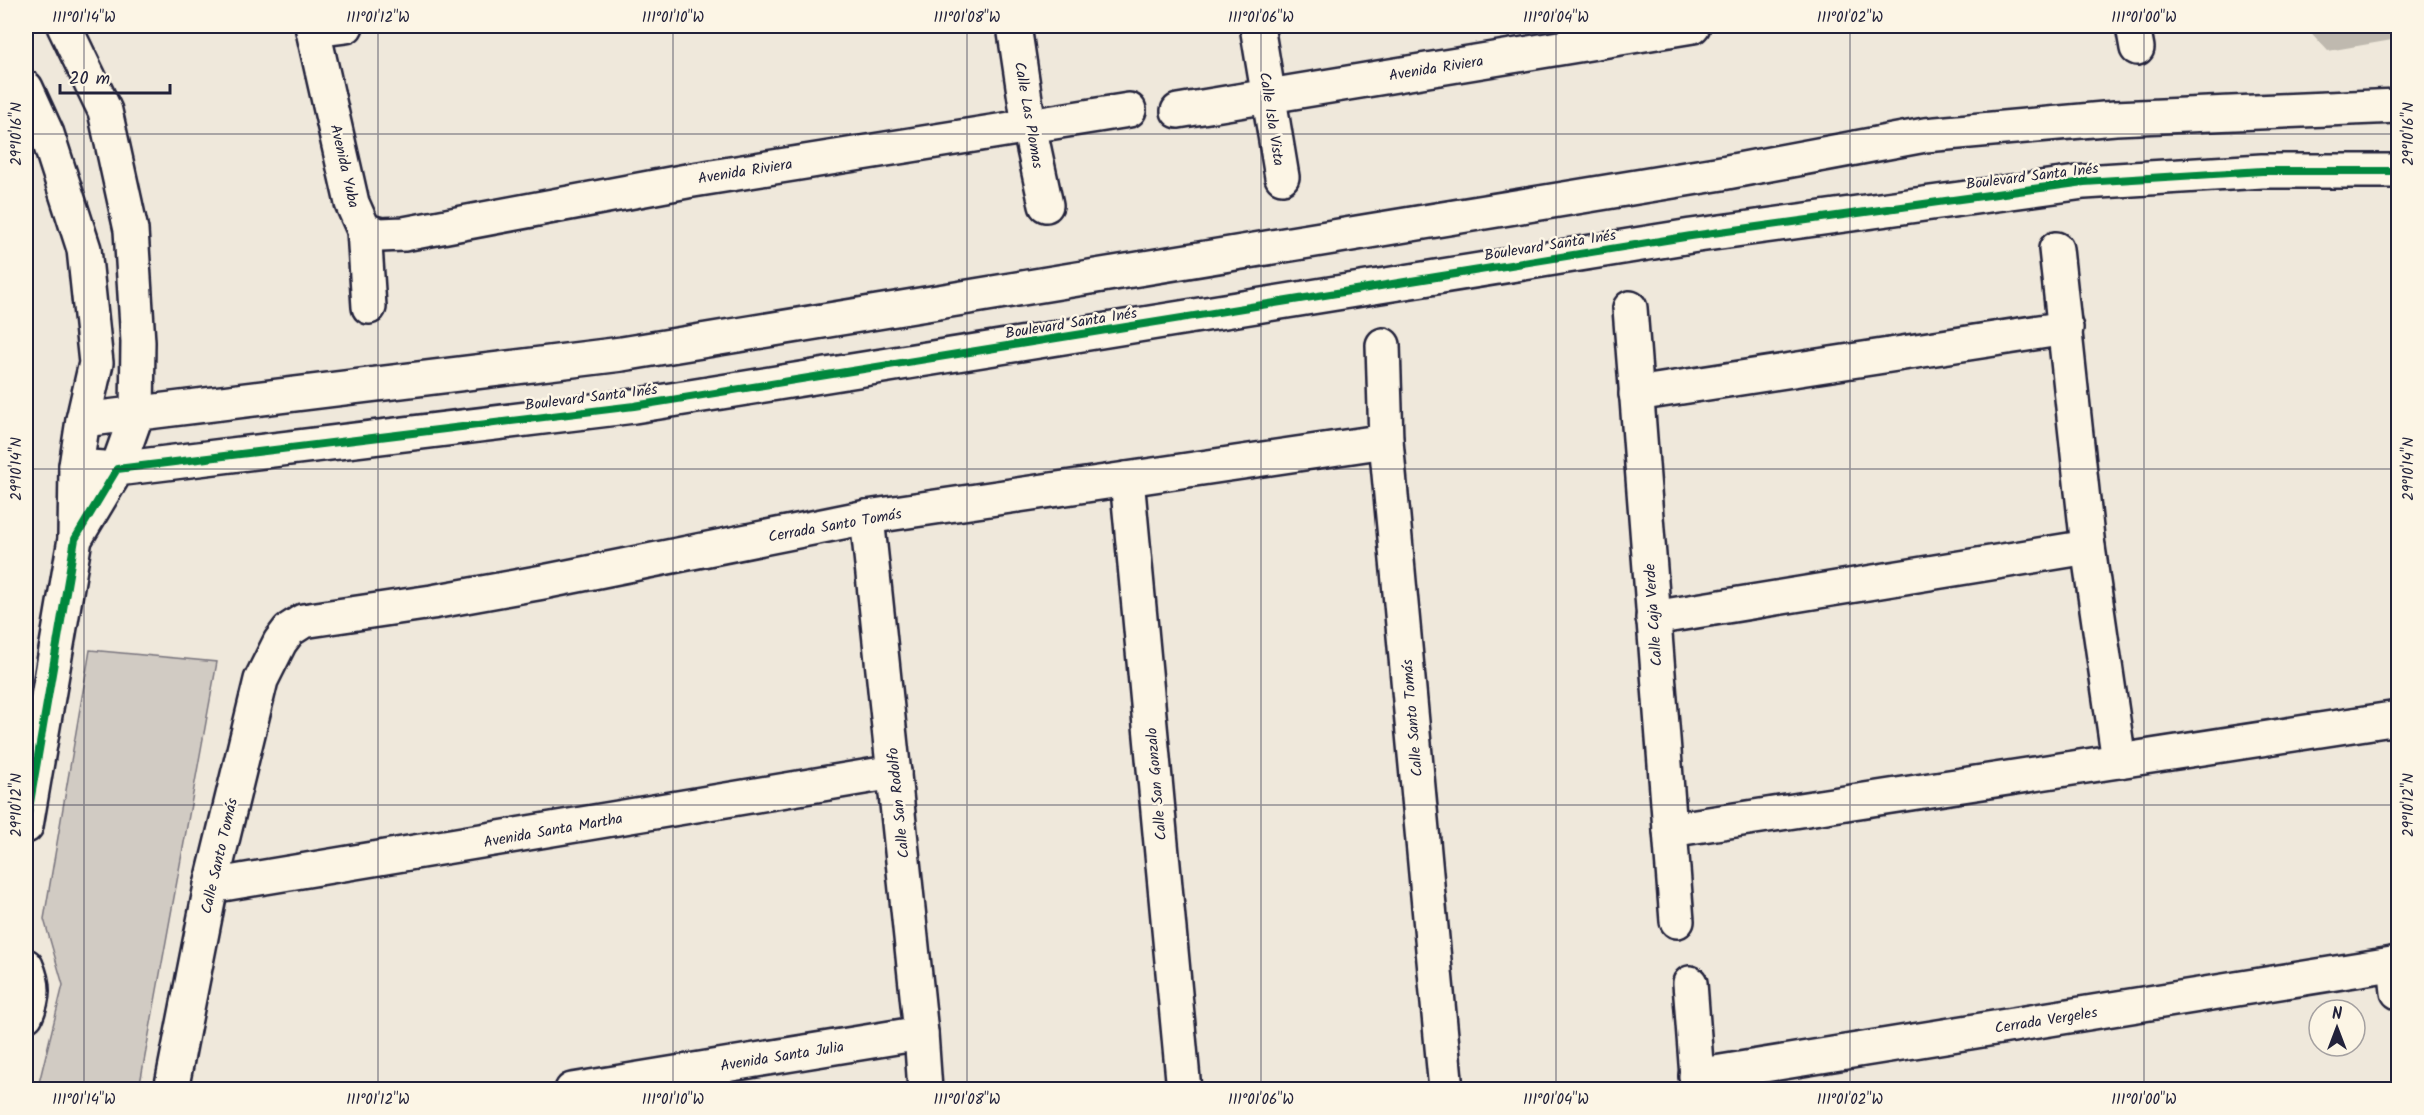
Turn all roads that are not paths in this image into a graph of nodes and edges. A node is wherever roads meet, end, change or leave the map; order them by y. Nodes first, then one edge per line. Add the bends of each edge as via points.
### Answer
1 (64, 26) edge
2 (1014, 26) edge
3 (1257, 26) edge
4 (1693, 26) edge
5 (324, 27) edge
6 (26, 88) edge
7 (1268, 96) junction
8 (2398, 106) edge
9 (1129, 110) dead end
10 (1178, 111) dead end
11 (1029, 126) junction
12 (2398, 171) edge
13 (1282, 177) dead end
14 (1046, 205) dead end
15 (364, 230) junction
16 (2055, 249) dead end
17 (369, 307) dead end
18 (1630, 308) dead end
19 (2066, 328) junction
20 (1383, 345) dead end
21 (1636, 394) junction
22 (137, 413) junction
23 (83, 420) junction
24 (1386, 441) junction
25 (76, 466) junction
26 (117, 469) junction
27 (1127, 479) junction
28 (867, 518) junction
29 (75, 539) junction
30 (2088, 547) junction
31 (1653, 618) junction
32 (290, 630) joint
33 (2398, 718) edge
34 (2119, 761) junction
35 (894, 772) junction
36 (26, 826) edge
37 (1670, 830) junction
38 (211, 886) junction
39 (1677, 921) dead end
40 (26, 966) edge
41 (2397, 973) edge
42 (1690, 983) dead end
43 (26, 1015) edge
44 (921, 1034) junction
45 (1697, 1083) edge
46 (171, 1089) edge
47 (572, 1089) edge
48 (925, 1089) edge
49 (1184, 1089) edge
50 (1446, 1089) edge

1 - 22 street via 105,111 130,230 138,342
2 - 11 street, Calle Las Plomas
3 - 7 street, Calle Isla Vista
4 - 7 street, Avenida Riviera
5 - 15 street, Avenida Yuba via 352,203
6 - 23 street via 47,134 84,249 96,363
7 - 10 street, Avenida Riviera
7 - 13 street, Calle Isla Vista
8 - 22 street via 2115,118 1925,135 1722,173 622,354
9 - 11 street, Avenida Riviera
11 - 14 street, Calle Las Plomas
11 - 15 street, Avenida Riviera via 687,181 404,234 380,235
12 - 26 street, Boulevard Santa Inés via 2262,171 2084,182 1667,240 634,406
15 - 17 street, Avenida Yuba
16 - 19 street
18 - 21 street, Calle Caja Verde
19 - 21 street
19 - 30 street
20 - 24 street, Calle Santo Tomás
21 - 31 street, Calle Caja Verde
22 - 23 street
22 - 26 street
23 - 25 street
24 - 27 street, Cerrada Santo Tomás
24 - 50 street, Calle Santo Tomás
25 - 26 street, Boulevard Santa Inés
25 - 29 street
26 - 29 street
27 - 28 street, Cerrada Santo Tomás
27 - 49 street, Calle San Gonzalo
28 - 32 street, Cerrada Santo Tomás via 543,582 303,621
28 - 35 street, Calle San Rodolfo
29 - 36 street
30 - 31 street
30 - 34 street
31 - 37 street, Calle Caja Verde
32 - 38 street, Calle Santo Tomás via 261,680
33 - 34 street
34 - 37 street
35 - 38 street, Avenida Santa Martha
35 - 44 street, Calle San Rodolfo
37 - 39 street, Calle Caja Verde
38 - 46 street, Calle Santo Tomás
40 - 43 street via 32,980 32,1000
41 - 45 street, Cerrada Vergeles
42 - 45 street
44 - 47 street, Avenida Santa Julia
44 - 48 street, Calle San Rodolfo

